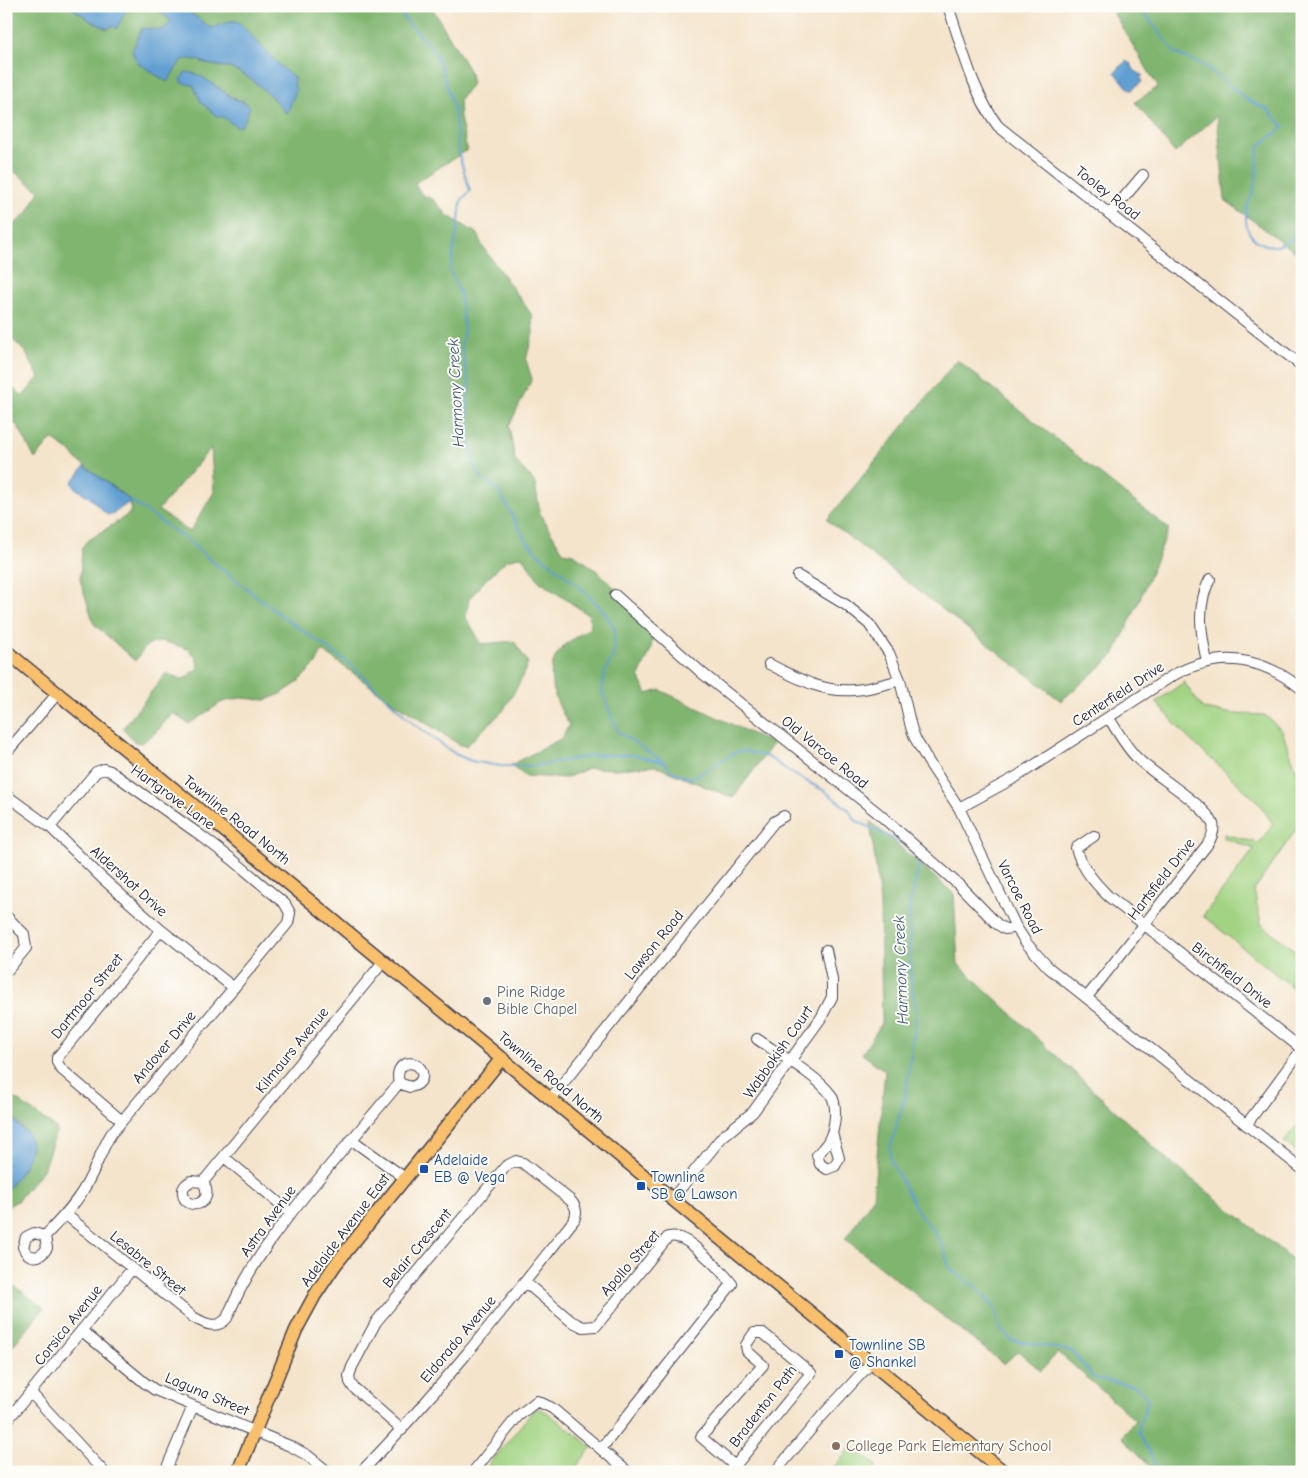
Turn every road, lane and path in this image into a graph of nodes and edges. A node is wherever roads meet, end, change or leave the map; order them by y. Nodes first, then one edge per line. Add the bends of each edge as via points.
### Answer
1 (948, 6) edge
2 (1143, 174) dead end
3 (1110, 214) junction
4 (1302, 366) edge
5 (798, 576) dead end
6 (1210, 579) dead end
7 (614, 595) dead end
8 (6, 651) edge
9 (1207, 662) junction
10 (769, 664) dead end
11 (900, 680) junction
12 (1302, 689) edge
13 (58, 693) junction
14 (1108, 718) junction
15 (6, 753) edge
16 (6, 794) edge
17 (960, 808) junction
18 (784, 816) dead end
19 (50, 827) junction
20 (1094, 836) dead end
21 (285, 904) joint
22 (6, 916) edge
23 (1145, 925) junction
24 (1016, 926) junction
25 (161, 930) junction
26 (826, 950) dead end
27 (383, 962) junction
28 (6, 972) edge
29 (234, 988) junction
30 (1087, 997) junction
31 (757, 1039) dead end
32 (1302, 1049) edge
33 (502, 1058) junction
34 (790, 1062) junction
35 (399, 1083) dead end
36 (551, 1098) junction
37 (122, 1121) junction
38 (1246, 1125) junction
39 (832, 1133) dead end
40 (352, 1140) junction
41 (224, 1157) junction
42 (1302, 1169) edge
43 (405, 1178) junction
44 (203, 1182) dead end
45 (672, 1199) junction
46 (291, 1213) junction
47 (64, 1214) junction
48 (574, 1220) joint
49 (45, 1236) dead end
50 (132, 1269) junction
51 (524, 1282) junction
52 (218, 1325) joint
53 (82, 1331) junction
54 (871, 1363) junction
55 (31, 1393) junction
56 (193, 1406) junction
57 (6, 1422) edge
58 (402, 1430) junction
59 (254, 1431) junction
60 (601, 1449) junction
61 (989, 1467) edge
62 (738, 1469) edge
63 (104, 1472) edge
64 (165, 1472) edge
65 (238, 1472) edge
66 (328, 1472) edge
67 (361, 1472) edge
68 (473, 1472) edge
69 (628, 1472) edge
70 (775, 1472) edge
71 (1004, 1472) edge

1 - 3 street, Tooley Road via 978,92 998,126
2 - 3 street
3 - 4 street, Tooley Road
5 - 11 street, Varcoe Road via 833,596 869,624 889,653
6 - 9 street via 1200,619
7 - 24 street, Old Varcoe Road via 702,673 878,813 960,886 997,924 1005,929
8 - 13 main road, Townline Road North
9 - 12 street, Centerfield Drive via 1235,660 1259,664
9 - 14 street, Centerfield Drive via 1172,676
10 - 11 street via 801,680 836,690 856,690
11 - 17 street, Varcoe Road via 915,738
13 - 15 street
13 - 27 main road, Townline Road North
14 - 17 street, Centerfield Drive via 1016,777
14 - 23 street, Hartsfield Drive via 1137,758 1205,812 1213,825 1213,834 1207,845
16 - 19 street, Aldershot Drive
17 - 24 street, Varcoe Road
18 - 36 street, Lawson Road via 774,822
19 - 21 street, Hartgrove Lane via 96,772 104,769 116,774 196,832
19 - 25 street, Aldershot Drive
20 - 23 street, Birchfield Drive via 1076,848 1080,861 1092,881
21 - 29 street, Andover Drive via 290,913 288,923
22 - 28 street via 24,934 26,948
23 - 30 street, Hartsfield Drive
23 - 32 street, Birchfield Drive
24 - 30 street, Varcoe Road via 1044,963
25 - 29 street, Aldershot Drive
25 - 37 street, Dartmoor Street via 57,1058 61,1069
26 - 34 street, Wabbokish Court via 832,997
27 - 33 main road, Townline Road North
27 - 41 street, Kilmaurs Avenue
29 - 37 street, Andover Drive
30 - 38 street, Varcoe Road
31 - 34 street
32 - 38 street
33 - 36 main road, Townline Road North
33 - 43 main road, Adelaide Avenue East
34 - 39 street via 818,1081 832,1096 835,1107
34 - 45 street, Wabbokish Court via 753,1112 722,1137
35 - 40 street, Astra Avenue
36 - 45 main road, Townline Road North
37 - 47 street, Andover Drive via 104,1146 84,1190
38 - 42 street, Varcoe Road
40 - 43 street
40 - 46 street, Astra Avenue
41 - 44 street, Kilmaurs Avenue
41 - 46 street
43 - 59 main road, Adelaide Avenue East via 315,1295 296,1330
45 - 54 main road, Townline Road North
46 - 52 street, Astra Avenue via 267,1243 227,1318
47 - 49 street, Andover Drive
47 - 50 street, Lesabre Street
48 - 51 street, Eldorado Avenue
48 - 58 street, Belair Crescent via 575,1205 570,1200 523,1163 510,1162 393,1300 366,1338 349,1376 353,1388
50 - 52 street, Lesabre Street via 193,1317 206,1324
50 - 53 street, Corsica Avenue
51 - 58 street, Eldorado Avenue
51 - 60 street, Apollo Street via 571,1321 583,1328 596,1326 668,1237 677,1236 714,1264 732,1284
53 - 55 street, Corsica Avenue
53 - 56 street, Laguna Street via 155,1390
54 - 61 main road, Townline Road North
54 - 70 street
55 - 57 street, Corsica Avenue
55 - 63 street
56 - 59 street, Laguna Street
56 - 64 street
58 - 67 street, Eldorado Avenue
59 - 65 main road, Adelaide Avenue East
59 - 66 street, Laguna Street via 307,1455
60 - 68 street via 552,1408 538,1401 518,1416
60 - 69 street
61 - 71 main road, Townline Road North
62 - 62 street, Bradenton Path via 701,1437 763,1364 747,1351 746,1345 754,1333 763,1333 811,1373

